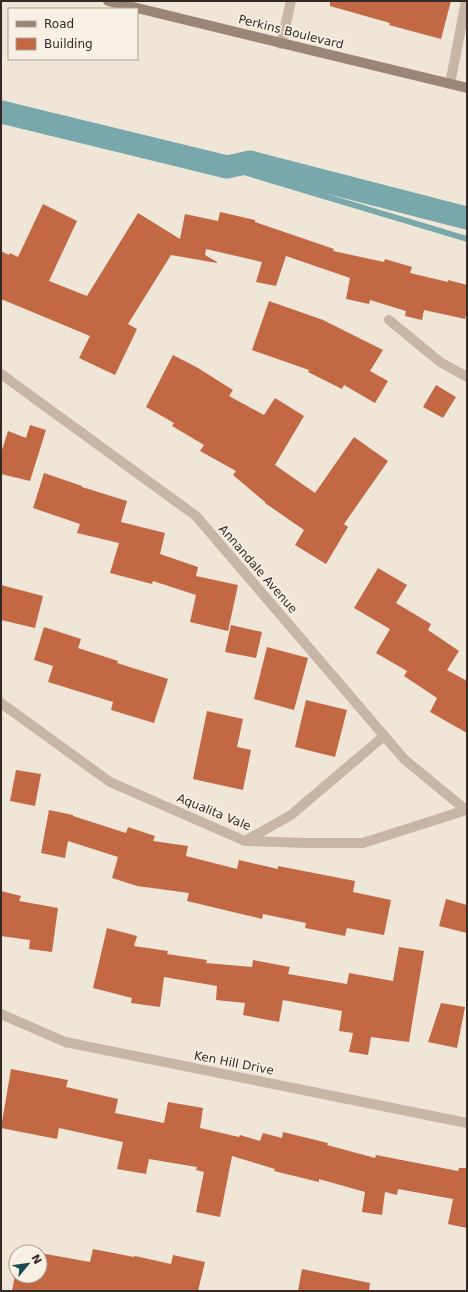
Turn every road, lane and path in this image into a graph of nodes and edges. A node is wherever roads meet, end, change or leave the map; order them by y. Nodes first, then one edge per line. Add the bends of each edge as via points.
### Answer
1 (108, 1) edge
2 (291, 1) edge
3 (466, 1) edge
4 (127, 3) edge
5 (281, 44) junction
6 (450, 84) junction
7 (467, 88) edge
8 (389, 320) dead end
9 (1, 374) edge
10 (467, 377) edge
11 (1, 703) edge
12 (384, 736) junction
13 (466, 810) edge
14 (245, 841) junction
15 (1, 1014) edge
16 (467, 1123) edge

1 - 4 street, Perkins Boulevard
2 - 5 street
3 - 6 street
4 - 5 street, Perkins Boulevard
5 - 6 street, Perkins Boulevard
6 - 7 street, Perkins Boulevard
8 - 10 street via 440,362
9 - 12 street, Annandale Avenue via 196,516
11 - 14 street, Aqualita Vale via 110,782
12 - 13 street, Annandale Avenue via 404,759
12 - 14 street via 291,815
13 - 14 street, Aqualita Vale via 363,843
15 - 16 street, Ken Hill Drive via 65,1042

